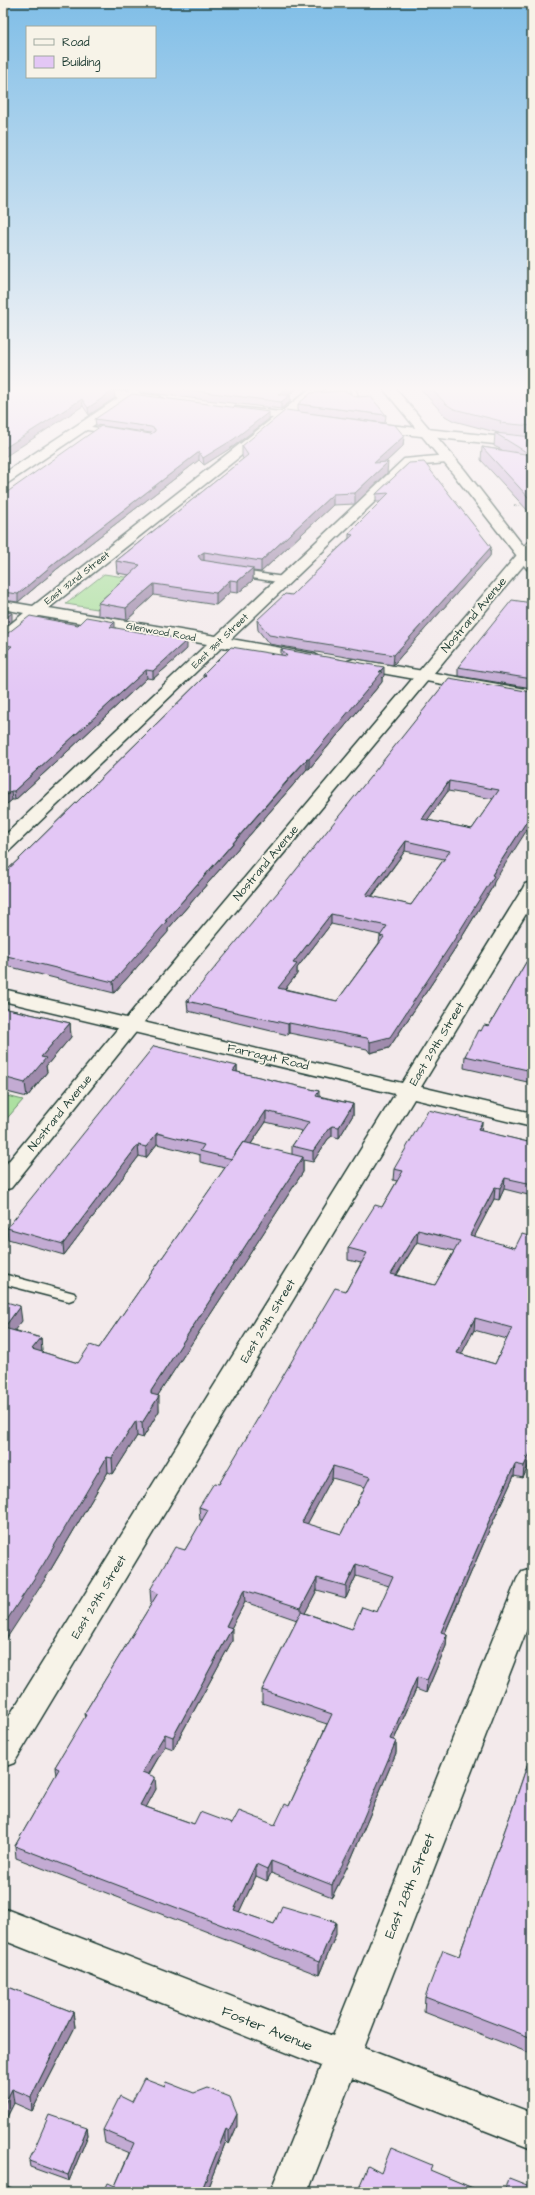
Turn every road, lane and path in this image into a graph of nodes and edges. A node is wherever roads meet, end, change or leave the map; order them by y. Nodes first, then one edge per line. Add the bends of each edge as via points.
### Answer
1 (190, 488) edge
2 (380, 488) edge
3 (472, 488) edge
4 (514, 504) dead end
5 (519, 506) edge
6 (529, 556) edge
7 (226, 571) edge
8 (284, 580) junction
9 (528, 601) edge
10 (3, 605) edge
11 (532, 605) edge
12 (36, 610) junction
13 (3, 637) edge
14 (220, 642) junction
15 (322, 659) edge
16 (338, 662) edge
17 (422, 676) junction
18 (532, 695) edge
19 (3, 847) edge
20 (532, 888) edge
21 (3, 995) edge
22 (132, 1025) junction
23 (409, 1090) junction
24 (532, 1120) edge
25 (3, 1184) edge
26 (3, 1279) edge
27 (69, 1296) dead end
28 (532, 1579) edge
29 (3, 1754) edge
30 (3, 1924) edge
31 (342, 2058) junction
32 (532, 2131) edge
33 (289, 2192) edge

1 - 12 street, East 32nd Street
2 - 8 street, East 31st Street
3 - 6 street
4 - 5 path
6 - 17 street, Nostrand Avenue
7 - 8 lane
8 - 14 street, East 31st Street
9 - 11 path
10 - 12 street, Glenwood Road
12 - 13 street, East 32nd Street
12 - 14 street, Glenwood Road
14 - 15 street, Glenwood Road
14 - 19 street, East 31st Street
16 - 17 street
17 - 18 street
17 - 22 street, Nostrand Avenue
20 - 23 street, East 29th Street
21 - 22 street, Farragut Road
22 - 23 street, Farragut Road
22 - 25 street, Nostrand Avenue
23 - 24 street, Farragut Road
23 - 29 street, East 29th Street
26 - 27 lane
28 - 31 street, East 28th Street
30 - 31 street, Foster Avenue
31 - 32 street, Foster Avenue
31 - 33 street, East 28th Street

